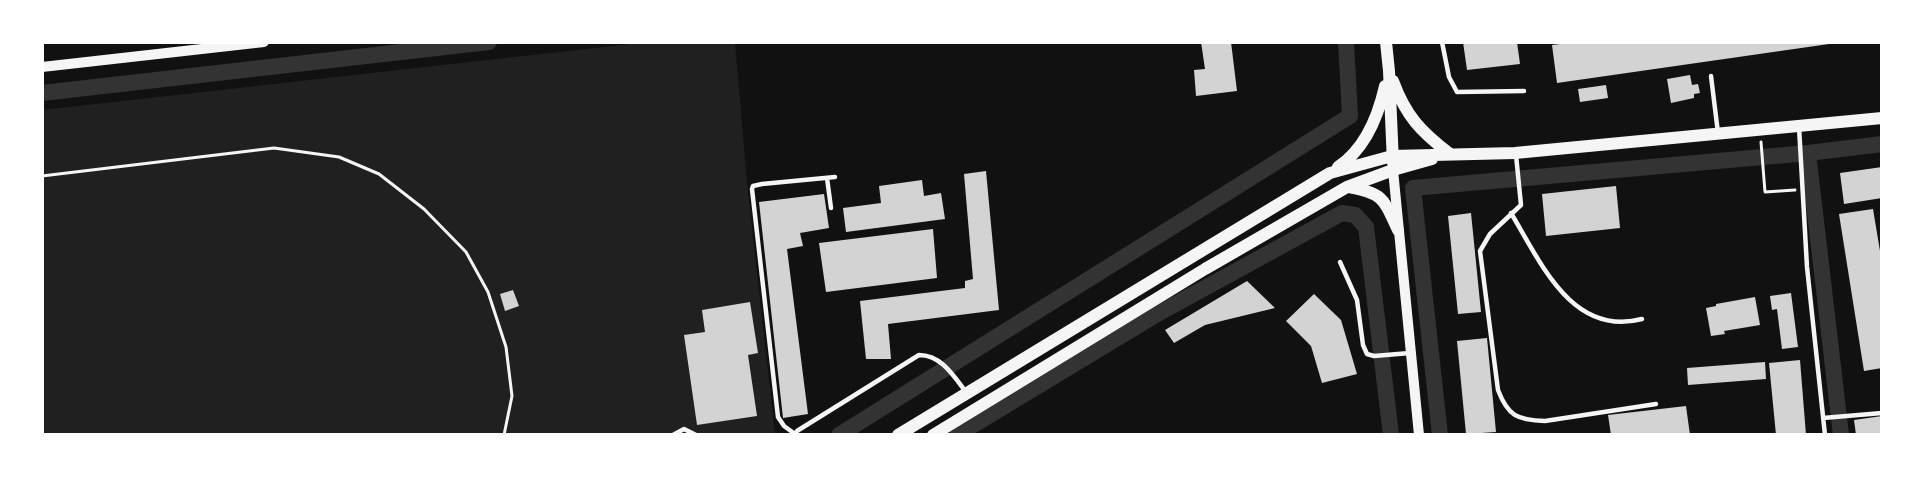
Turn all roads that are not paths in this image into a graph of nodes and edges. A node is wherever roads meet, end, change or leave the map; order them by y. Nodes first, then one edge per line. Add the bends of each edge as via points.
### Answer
1 (264, 42) edge
2 (1386, 42) edge
3 (1442, 42) edge
4 (42, 67) edge
5 (1389, 71) junction
6 (1711, 76) dead end
7 (1524, 91) dead end
8 (1882, 117) edge
9 (1798, 125) junction
10 (1718, 127) junction
11 (1450, 154) junction
12 (1392, 156) junction
13 (1516, 159) junction
14 (1393, 170) junction
15 (1330, 173) junction
16 (835, 177) dead end
17 (827, 178) junction
18 (1347, 187) junction
19 (831, 208) dead end
20 (1511, 213) junction
21 (1398, 230) junction
22 (1340, 262) dead end
23 (1642, 319) dead end
24 (1410, 353) junction
25 (968, 394) junction
26 (1656, 404) dead end
27 (1882, 413) edge
28 (1824, 418) junction
29 (673, 435) edge
30 (696, 435) edge
31 (795, 435) edge
32 (898, 435) edge
33 (933, 435) edge
34 (1419, 435) edge
35 (1825, 435) edge

1 - 4 street
2 - 5 main road
3 - 7 lane via 1449,77 1457,92
5 - 11 main road via 1401,102 1417,127
5 - 12 main road
5 - 15 main road via 1380,108 1364,139 1353,157
6 - 10 lane
8 - 9 main road
9 - 10 main road
9 - 28 lane via 1807,267
10 - 13 main road
11 - 12 main road
11 - 13 main road
11 - 14 main road
12 - 14 main road
12 - 15 main road
13 - 20 lane via 1521,205
14 - 18 main road
14 - 21 street
15 - 25 main road
16 - 17 lane
17 - 19 lane
17 - 31 lane via 762,184 752,189 778,417
18 - 21 main road via 1376,194 1388,207
18 - 33 main road
20 - 23 lane via 1572,303 1610,322
20 - 26 lane via 1480,251 1498,390 1509,412 1529,421 1545,421
21 - 24 street
22 - 24 lane via 1357,300 1367,354
24 - 34 street
25 - 31 lane via 944,365 928,355 919,355
25 - 32 main road
27 - 28 lane
28 - 35 lane
29 - 30 lane via 684,429

